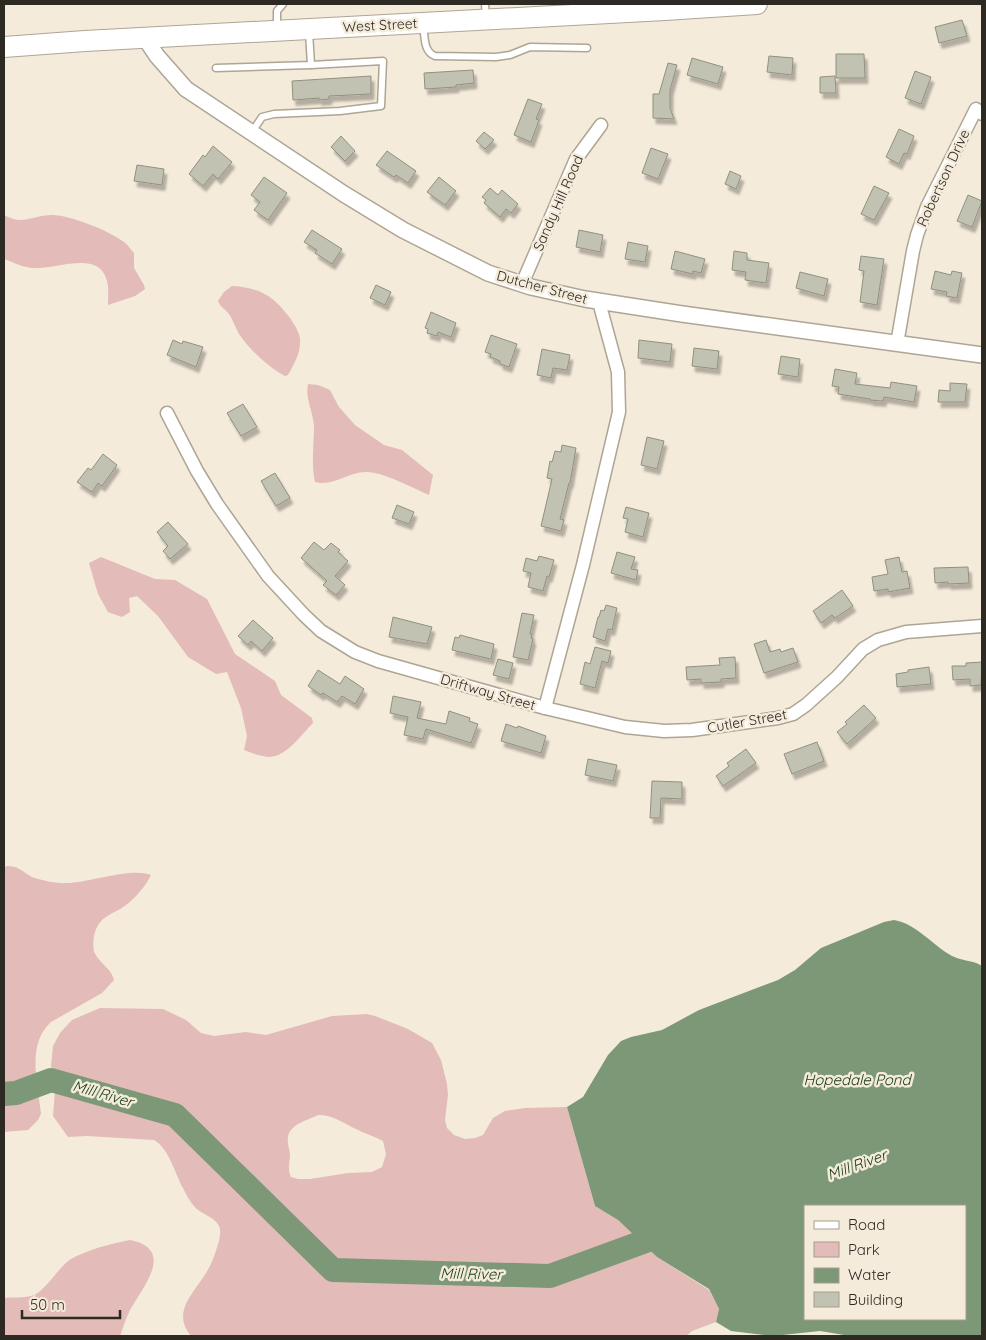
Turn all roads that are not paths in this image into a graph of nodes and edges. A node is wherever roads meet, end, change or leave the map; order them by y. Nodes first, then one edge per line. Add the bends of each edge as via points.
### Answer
1 (283, 4) edge
2 (757, 4) edge
3 (485, 12) edge
4 (423, 23) junction
5 (309, 29) junction
6 (277, 30) junction
7 (145, 38) junction
8 (4, 47) edge
9 (586, 48) dead end
10 (311, 65) junction
11 (216, 68) dead end
12 (982, 114) edge
13 (601, 125) dead end
14 (252, 132) junction
15 (522, 284) junction
16 (599, 302) junction
17 (898, 344) junction
18 (982, 355) edge
19 (166, 413) dead end
20 (982, 626) edge
21 (545, 708) junction

1 - 6 lane via 277,11
2 - 3 main road, West Street via 549,13
3 - 4 main road, West Street
4 - 5 main road, West Street
4 - 9 lane via 427,49 435,56 510,55 530,47
5 - 6 main road, West Street
5 - 10 lane
6 - 7 main road, West Street
7 - 8 main road, West Street
7 - 14 street, Dutcher Street via 186,89
10 - 11 lane
10 - 14 lane via 383,61 381,106 340,112 274,114 262,117
12 - 17 street, Robertson Drive via 976,110 927,207 912,251
13 - 15 street, Sandy Hill Road via 576,159
14 - 15 street, Dutcher Street via 404,230 488,273
15 - 16 street, Dutcher Street
16 - 17 street, Dutcher Street
16 - 21 street, Driftway Street via 618,372 619,412
17 - 18 street, Dutcher Street
19 - 21 street, Driftway Street via 192,464 246,546 272,580 321,631 355,652 378,661
20 - 21 street, Cutler Street via 906,632 878,640 863,649 806,705 778,718 664,731 625,727

